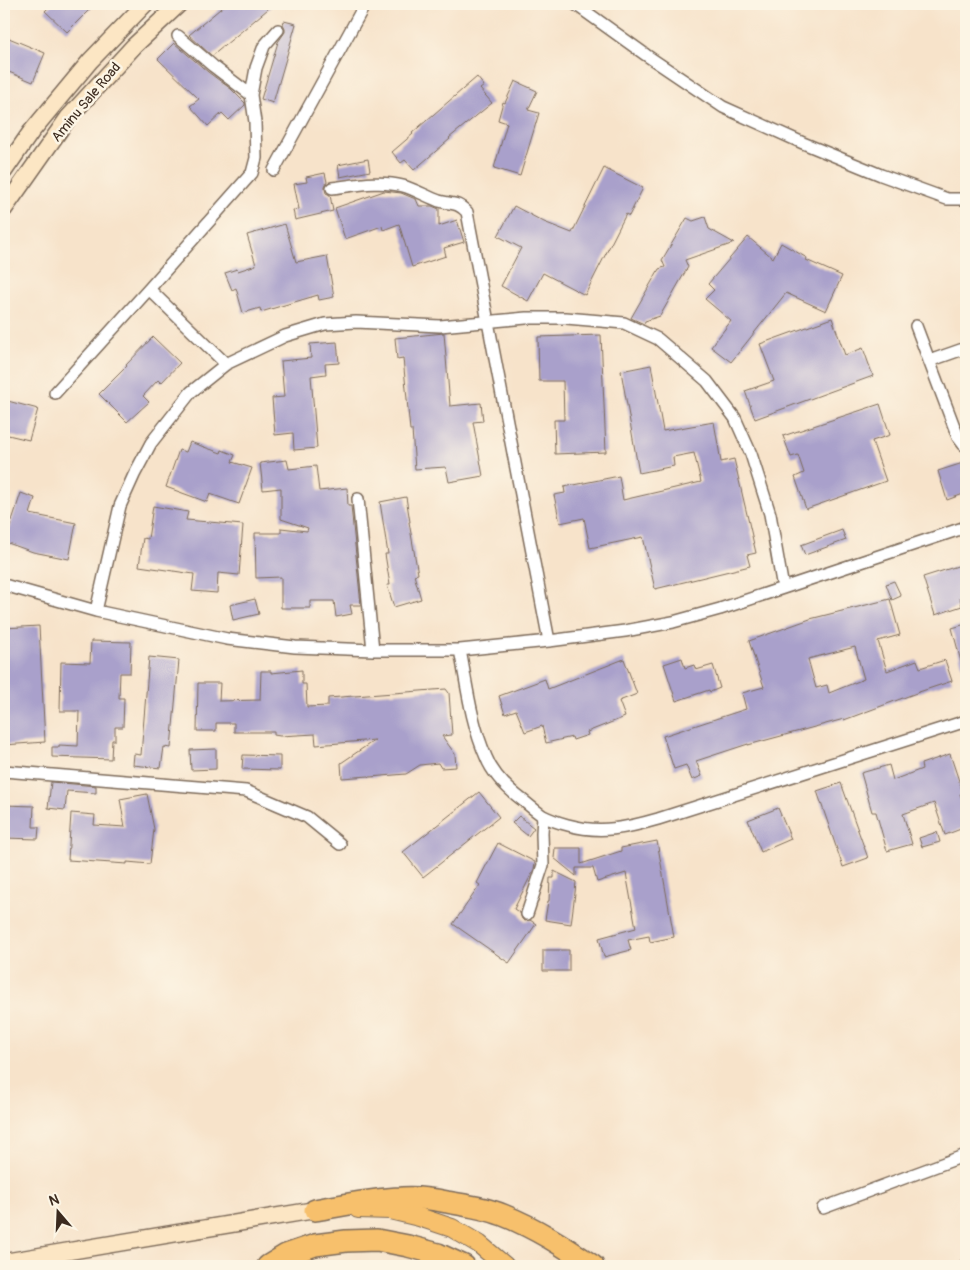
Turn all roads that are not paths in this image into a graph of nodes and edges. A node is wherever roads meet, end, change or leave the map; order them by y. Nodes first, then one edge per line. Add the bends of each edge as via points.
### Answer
1 (145, 4) edge
2 (179, 4) edge
3 (364, 4) edge
4 (575, 4) edge
5 (278, 30) dead end
6 (178, 36) dead end
7 (251, 95) junction
8 (274, 170) dead end
9 (4, 171) edge
10 (332, 188) dead end
11 (966, 199) edge
12 (4, 209) edge
13 (149, 289) junction
14 (487, 322) junction
15 (916, 326) dead end
16 (966, 348) edge
17 (929, 360) junction
18 (226, 364) junction
19 (55, 393) dead end
20 (966, 445) edge
21 (358, 499) dead end
22 (966, 527) edge
23 (4, 585) edge
24 (783, 588) junction
25 (96, 611) junction
26 (549, 641) junction
27 (373, 650) junction
28 (460, 650) junction
29 (966, 722) edge
30 (4, 771) edge
31 (543, 816) junction
32 (340, 844) dead end
33 (527, 914) dead end
34 (966, 1155) edge
35 (823, 1208) dead end
36 (314, 1210) junction
37 (4, 1262) edge
38 (268, 1266) edge
39 (464, 1266) edge
40 (504, 1266) edge
41 (593, 1266) edge

1 - 9 street, Aminu Sale Road via 90,61 31,132
2 - 12 street, Aminu Sale Road via 134,46 68,118
3 - 8 street
4 - 11 street via 723,107 881,175 947,199
5 - 7 street via 264,46
6 - 7 street
7 - 13 street via 256,158 252,173
10 - 14 street via 386,183 405,186 442,202 460,205 468,212
13 - 18 street
13 - 19 street
14 - 18 street via 440,326 385,322 325,324 285,336
14 - 24 street via 566,318 624,323 658,339 707,381 734,418 751,454 770,514
14 - 26 street
15 - 17 street
16 - 17 street
17 - 20 street via 958,437
18 - 25 street via 191,392 151,443 134,475 120,506
21 - 27 street
22 - 24 street
23 - 25 street
24 - 26 street via 673,622 625,632
25 - 27 street via 227,639 295,647
26 - 28 street
27 - 28 street
28 - 31 street via 473,720 487,759 516,796
29 - 31 street via 628,827 582,829
30 - 32 street via 246,791 307,816
31 - 33 street via 543,865
34 - 35 street
36 - 37 street
36 - 40 main road via 390,1210 419,1217 452,1228 479,1244
36 - 41 highway via 403,1198 470,1206 502,1214 536,1230
38 - 39 highway via 286,1255 315,1245 377,1240 438,1254

